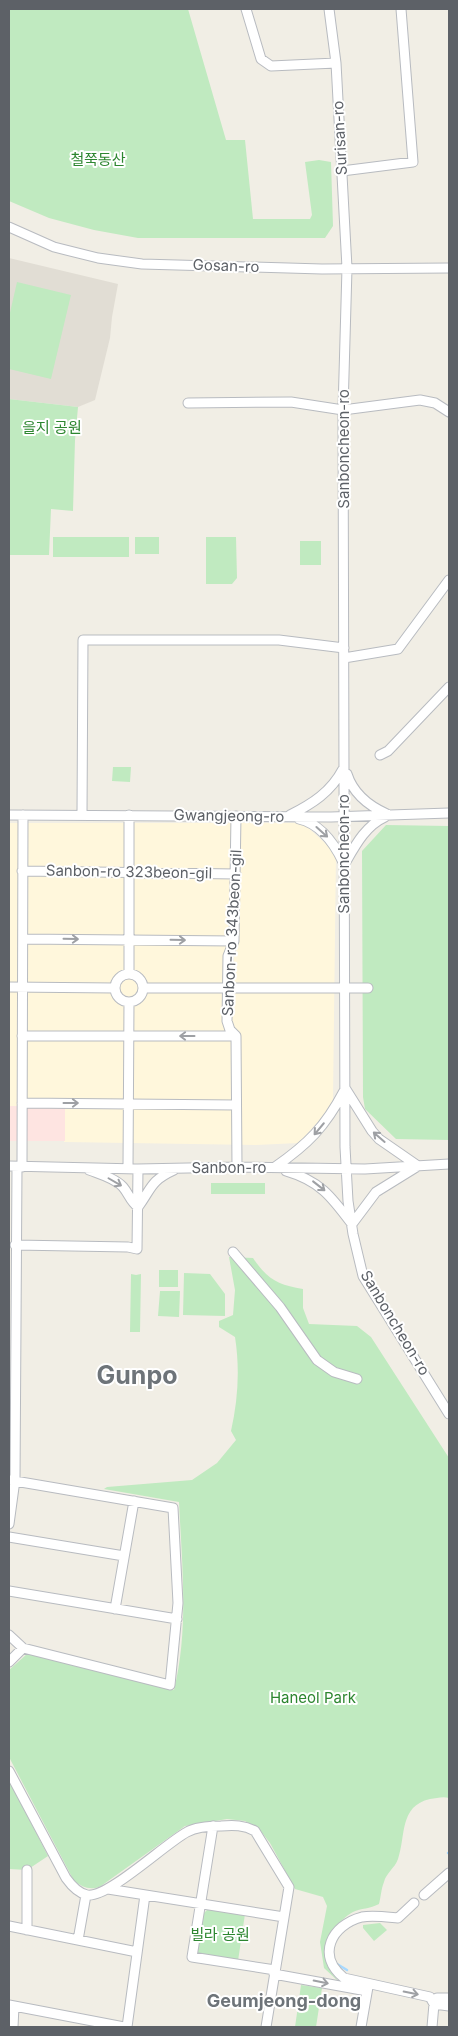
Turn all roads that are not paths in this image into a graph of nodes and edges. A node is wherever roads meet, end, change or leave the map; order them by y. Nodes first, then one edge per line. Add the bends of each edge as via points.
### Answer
1 (246, 9) edge
2 (329, 9) edge
3 (400, 9) edge
4 (336, 63) junction
5 (342, 171) junction
6 (9, 227) edge
7 (347, 268) junction
8 (449, 268) edge
9 (188, 403) dead end
10 (343, 410) junction
11 (449, 412) edge
12 (449, 580) edge
13 (344, 648) junction
14 (344, 658) junction
15 (449, 687) edge
16 (380, 755) dead end
17 (344, 767) junction
18 (449, 813) edge
19 (9, 815) edge
20 (23, 815) junction
21 (82, 815) junction
22 (129, 815) junction
23 (390, 815) junction
24 (236, 816) junction
25 (286, 816) junction
26 (345, 816) junction
27 (344, 865) junction
28 (22, 872) junction
29 (129, 872) junction
30 (236, 874) junction
31 (23, 939) junction
32 (129, 940) junction
33 (234, 941) junction
34 (129, 974) junction
35 (9, 987) edge
36 (23, 987) junction
37 (115, 988) junction
38 (143, 988) junction
39 (345, 988) junction
40 (368, 988) dead end
41 (228, 989) junction
42 (129, 1002) junction
43 (22, 1036) junction
44 (129, 1036) junction
45 (236, 1036) junction
46 (345, 1088) junction
47 (22, 1103) junction
48 (129, 1104) junction
49 (236, 1104) junction
50 (449, 1164) edge
51 (418, 1166) junction
52 (16, 1167) edge
53 (237, 1167) junction
54 (84, 1168) junction
55 (128, 1168) junction
56 (177, 1168) junction
57 (274, 1168) junction
58 (345, 1168) junction
59 (138, 1169) junction
60 (138, 1207) junction
61 (352, 1224) junction
62 (15, 1246) junction
63 (233, 1252) dead end
64 (357, 1379) dead end
65 (449, 1414) edge
66 (12, 1480) edge
67 (134, 1501) junction
68 (9, 1524) edge
69 (9, 1538) edge
70 (124, 1556) junction
71 (9, 1591) edge
72 (115, 1609) junction
73 (176, 1619) junction
74 (9, 1635) edge
75 (23, 1648) junction
76 (9, 1662) edge
77 (9, 1771) edge
78 (213, 1826) junction
79 (26, 1870) dead end
80 (449, 1873) edge
81 (108, 1889) junction
82 (86, 1895) junction
83 (145, 1895) junction
84 (424, 1895) dead end
85 (201, 1903) junction
86 (414, 1904) dead end
87 (284, 1917) junction
88 (9, 1926) edge
89 (27, 1930) junction
90 (78, 1940) junction
91 (137, 1952) junction
92 (275, 1972) junction
93 (368, 1988) junction
94 (449, 1998) edge
95 (434, 2004) junction
96 (12, 2006) edge
97 (449, 2006) edge
98 (268, 2024) edge
99 (13, 2027) edge
100 (126, 2027) edge
101 (361, 2027) edge
102 (432, 2027) edge

1 - 4 street via 261,59 271,66
2 - 4 street, Surisan-ro
3 - 5 street via 413,162
4 - 5 street, Surisan-ro
5 - 7 street, Surisan-ro
6 - 7 street, Gosan-ro via 54,248 142,264
7 - 8 street, Gosan-ro
7 - 10 street, Sanboncheon-ro
9 - 10 street via 291,402
10 - 11 street via 420,400 435,403
10 - 13 street, Sanboncheon-ro
12 - 14 street via 398,649
13 - 14 street, Sanboncheon-ro
13 - 21 street via 279,640 83,640
14 - 17 street, Sanboncheon-ro
15 - 16 street via 388,751
17 - 23 street via 357,793
17 - 25 street via 336,782 320,798
17 - 26 street, Sanboncheon-ro
18 - 23 street, Gwangjeong-ro
19 - 20 street, Gwangjeong-ro
20 - 21 street, Gwangjeong-ro
20 - 28 street
21 - 22 street, Gwangjeong-ro
22 - 24 street, Gwangjeong-ro
22 - 29 street
23 - 26 street, Gwangjeong-ro
23 - 27 street via 377,820 363,834
24 - 25 street, Gwangjeong-ro
24 - 30 street, Sanbon-ro 343beon-gil
25 - 26 street, Gwangjeong-ro
25 -> 27 street via 308,821 322,831 336,848
26 - 27 street, Sanboncheon-ro
27 - 39 street, Sanboncheon-ro
28 - 29 street, Sanbon-ro 323beon-gil
28 - 31 street
29 - 30 street, Sanbon-ro 323beon-gil
29 - 32 street
30 - 33 street, Sanbon-ro 343beon-gil
31 -> 32 street
31 - 36 street
32 -> 33 street
32 - 34 street
33 - 41 street, Sanbon-ro 343beon-gil via 228,956
34 - 37 street via 118,979
34 - 38 street via 139,978
35 - 36 street
36 - 37 street
36 - 43 street
37 - 42 street via 119,997
38 - 41 street
38 - 42 street via 139,998
39 - 40 street
39 - 41 street
39 - 46 street, Sanboncheon-ro
41 - 45 street, Sanbon-ro 343beon-gil via 228,1026
42 - 44 street
43 - 44 street
43 - 47 street
45 -> 44 street
44 - 48 street
45 - 49 street, Sanbon-ro 343beon-gil
51 -> 46 street via 379,1139
46 -> 57 street via 319,1132
46 - 58 street, Sanboncheon-ro
47 -> 48 street
47 - 52 street
48 - 49 street
48 - 55 street
49 - 53 street, Sanbon-ro 343beon-gil
50 - 51 street, Sanbon-ro
51 - 58 street, Sanbon-ro
51 - 61 street via 376,1192
52 - 54 street, Sanbon-ro
52 - 62 street
53 - 56 street, Sanbon-ro
53 - 57 street, Sanbon-ro
54 - 55 street, Sanbon-ro
54 -> 60 street via 118,1182
55 - 59 street, Sanbon-ro
56 - 59 street, Sanbon-ro
56 - 60 street via 150,1185
57 - 58 street, Sanbon-ro
57 -> 61 street via 306,1177 320,1186
58 - 61 street, Sanboncheon-ro
59 - 60 street
60 - 62 street via 137,1249
61 - 65 street, Sanboncheon-ro via 360,1266 367,1283
62 - 66 street
63 - 64 street via 280,1307 317,1360 334,1372
66 - 67 street
66 - 68 street
67 - 70 street
67 - 73 street via 172,1508 178,1603
69 - 70 street
70 - 72 street
71 - 72 street
72 - 73 street
73 - 75 street via 170,1685
74 - 75 street
75 - 76 street
77 - 82 street via 66,1878 75,1889
78 - 81 street via 188,1831
78 - 85 street
78 - 87 street via 246,1826 255,1831 289,1886
79 - 89 street
80 - 84 street
81 - 82 street
81 - 83 street
82 - 90 street
83 - 85 street
83 - 91 street
85 - 87 street
85 - 92 street via 192,1958
86 - 93 street via 398,1918 365,1917 352,1920 336,1932 329,1946 336,1972
87 - 92 street
88 - 89 street
89 - 90 street
90 - 91 street
91 - 100 street
92 -> 93 street
92 - 98 street
93 -> 95 street via 430,1997
93 - 101 street
94 - 95 street via 437,1998
95 - 97 street
95 - 102 street
96 - 99 street
96 - 100 street

